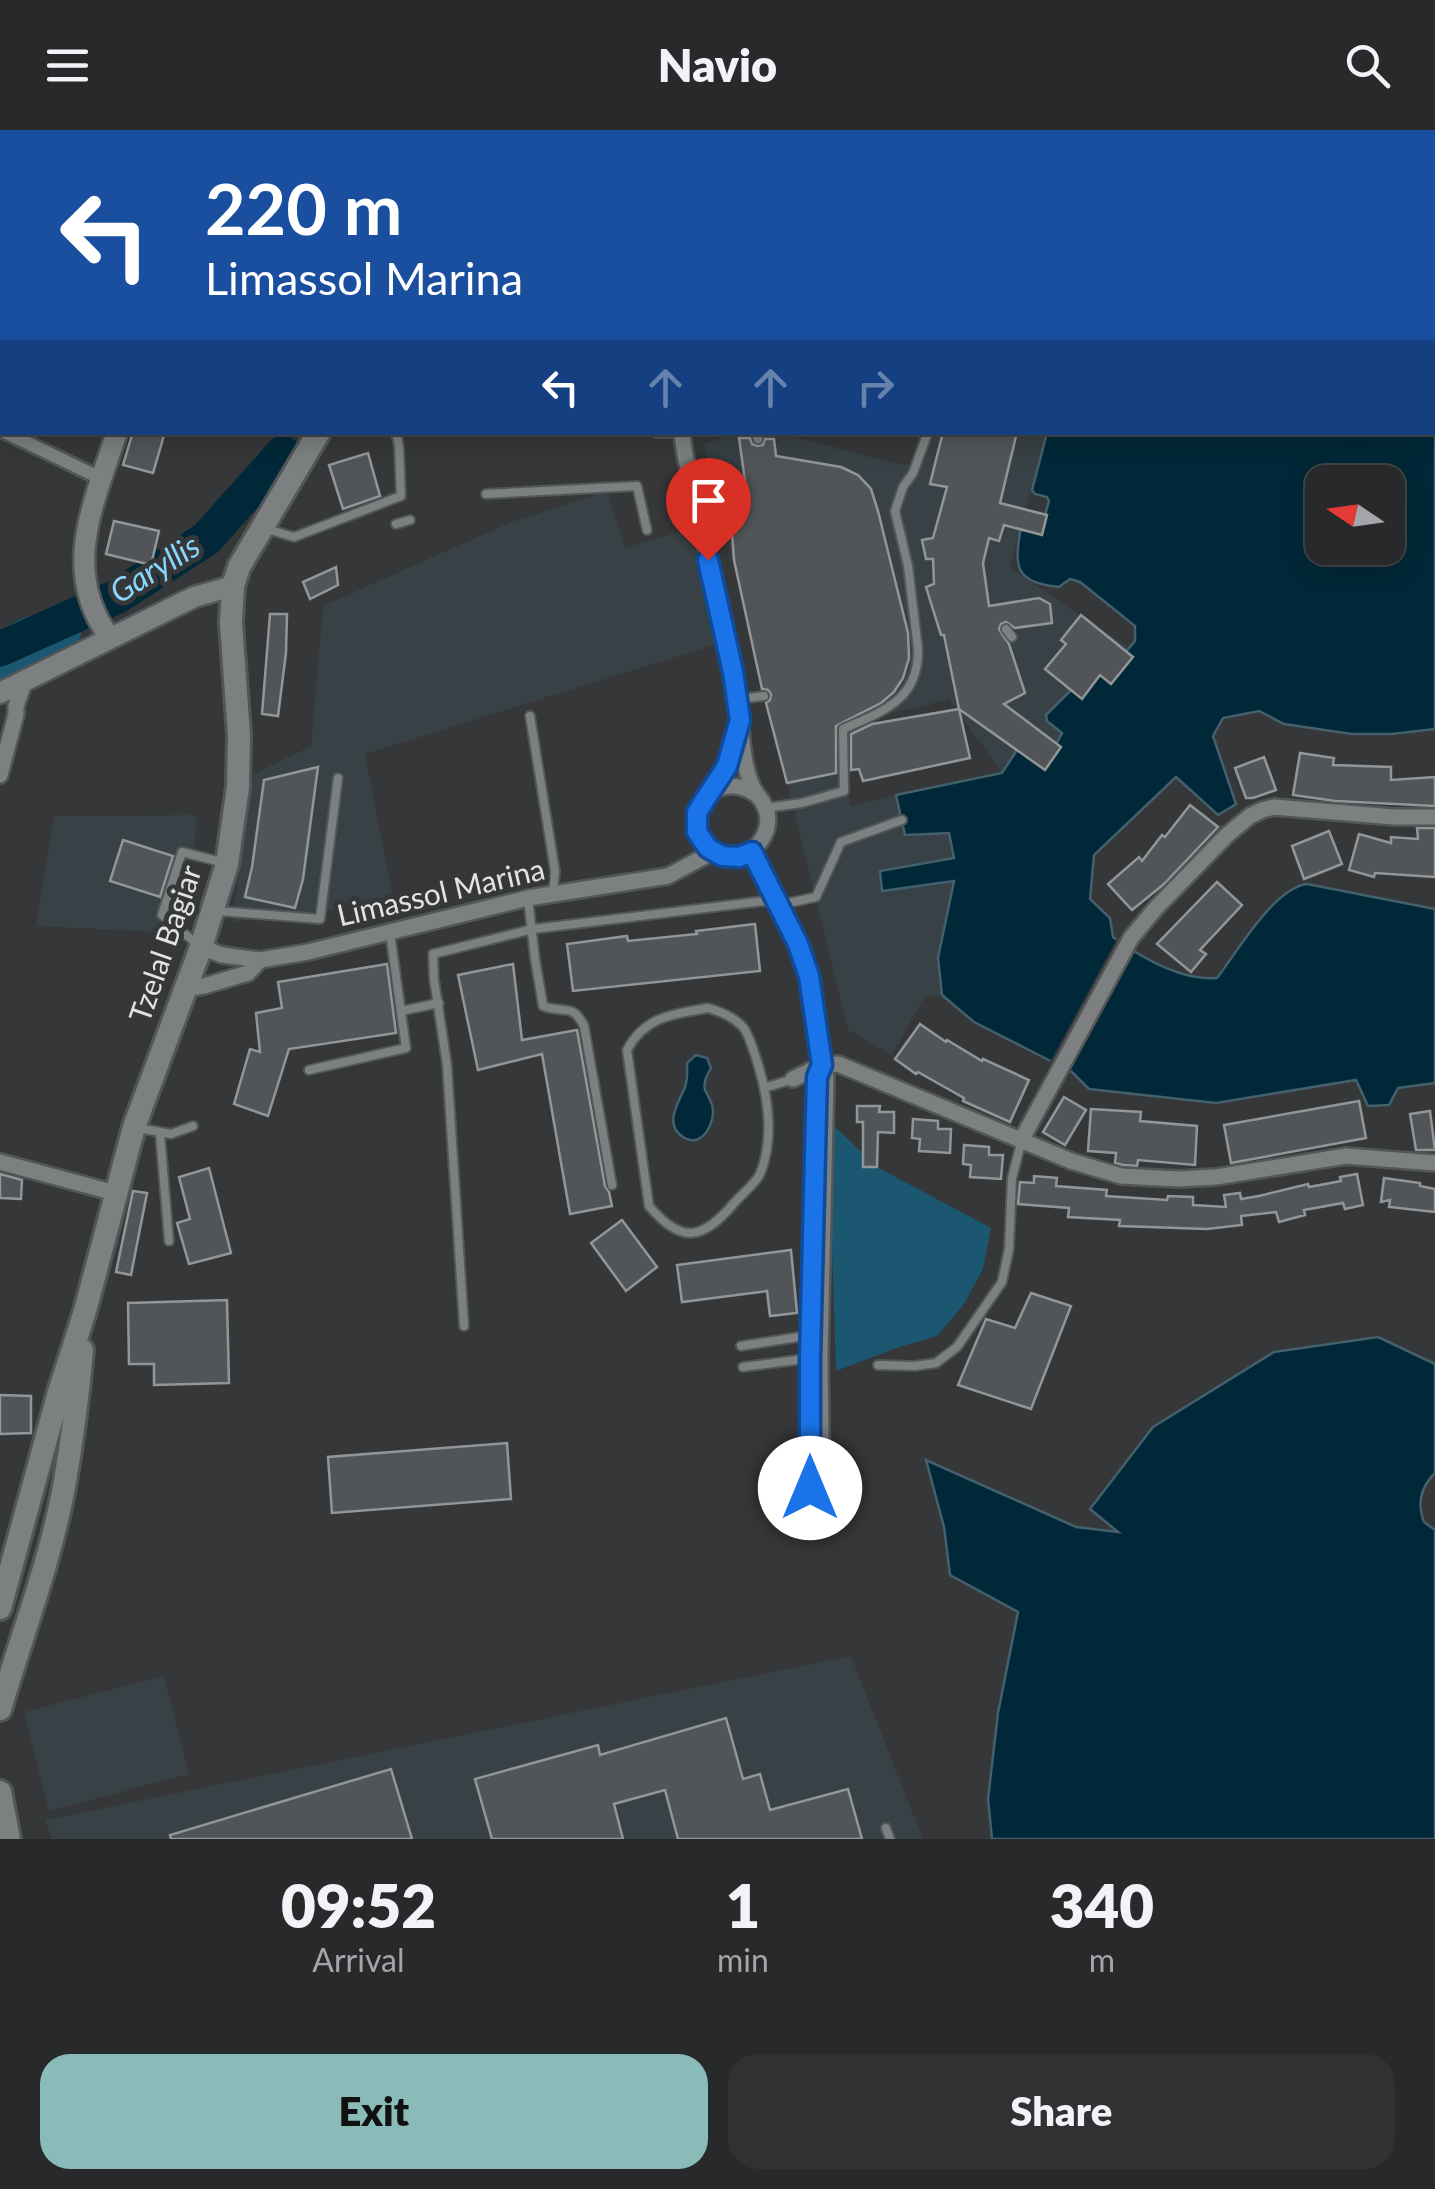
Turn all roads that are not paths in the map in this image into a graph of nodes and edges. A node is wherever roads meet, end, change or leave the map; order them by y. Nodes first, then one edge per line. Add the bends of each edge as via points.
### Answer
1 (11, 435) edge
2 (117, 435) edge
3 (318, 435) edge
4 (397, 435) edge
5 (682, 435) edge
6 (927, 435) edge
7 (102, 478) junction
8 (486, 494) dead end
9 (410, 520) dead end
10 (396, 524) dead end
11 (263, 528) junction
12 (647, 530) dead end
13 (233, 586) junction
14 (106, 632) junction
15 (26, 680) junction
16 (0, 693) edge
17 (764, 696) dead end
18 (738, 699) junction
19 (530, 716) dead end
20 (740, 720) junction
21 (0, 775) edge
22 (338, 778) dead end
23 (711, 792) junction
24 (754, 793) junction
25 (765, 808) junction
26 (1435, 817) edge
27 (902, 820) dead end
28 (713, 852) junction
29 (752, 852) junction
30 (226, 864) junction
31 (553, 894) junction
32 (528, 898) junction
33 (779, 905) junction
34 (213, 911) junction
35 (533, 929) junction
36 (390, 933) junction
37 (201, 947) junction
38 (260, 960) junction
39 (184, 990) junction
40 (438, 1003) junction
41 (401, 1011) junction
42 (822, 1065) junction
43 (310, 1070) dead end
44 (793, 1078) joint
45 (764, 1088) junction
46 (193, 1126) dead end
47 (134, 1127) junction
48 (160, 1134) junction
49 (1022, 1139) junction
50 (0, 1162) edge
51 (1435, 1162) edge
52 (612, 1185) dead end
53 (114, 1194) junction
54 (169, 1241) dead end
55 (85, 1311) junction
56 (464, 1326) dead end
57 (811, 1335) junction
58 (741, 1346) dead end
59 (815, 1358) junction
60 (878, 1365) dead end
61 (743, 1367) dead end
62 (816, 1522) dead end
63 (0, 1608) edge
64 (0, 1708) edge
65 (0, 1792) edge
66 (886, 1828) dead end
67 (9, 1839) edge
68 (890, 1839) edge

1 - 7 street
2 - 7 street
3 - 11 main road
4 - 11 lane via 401,496 294,537
5 - 18 street
6 - 25 lane via 895,512 918,649 912,684 886,709 844,729 844,791
7 - 14 street via 83,550 88,596
8 - 12 lane via 637,486
9 - 10 lane
11 - 13 main road
13 - 14 street
13 - 30 main road, Tzelal Bagiar via 238,787
14 - 15 street
15 - 16 street
15 - 21 street
17 - 18 lane
18 - 20 street
19 - 31 lane
20 - 23 street via 727,766
20 - 24 street
22 - 34 lane via 320,919
23 - 24 street via 732,785
23 - 28 street via 696,818 700,838
24 - 25 street
25 - 29 street via 766,834
26 - 49 street via 1285,808 1262,810 1227,834 1131,938
27 - 33 lane via 841,842 816,897
28 - 29 street, Limassol Marina via 730,858
28 - 31 street, Limassol Marina via 668,876
29 - 33 street
30 - 34 main road, Tzelal Bagiar
30 - 37 lane via 182,852 162,915
31 - 32 street, Limassol Marina
32 - 35 lane
32 - 36 street, Limassol Marina
33 - 35 lane via 764,901
33 - 42 street via 809,976
34 - 37 main road, Tzelal Bagiar
35 - 40 lane via 434,954
35 - 52 lane via 543,1006 569,1009 584,1026
36 - 38 street, Limassol Marina
36 - 41 lane
37 - 38 street
37 - 39 main road, Tzelal Bagiar
38 - 39 street, Limassol Marina via 248,973
39 - 47 main road, Tzelal Bagiar
40 - 41 lane
40 - 56 lane
41 - 43 lane via 406,1048
42 - 44 street
42 - 49 street via 838,1064
42 - 57 street
42 - 59 street
44 - 45 lane
45 - 45 lane via 745,1028 729,1015 708,1008 639,1030 627,1050 633,1098 649,1206 666,1226 701,1232 719,1222 759,1176 767,1140
46 - 48 lane
47 - 48 lane
47 - 53 main road, Tzelal Bagiar
48 - 54 lane
49 - 51 street via 1097,1170 1139,1178 1216,1178 1346,1156
49 - 60 lane via 1002,1282 957,1348 936,1363
50 - 53 street
53 - 55 main road, Tzelal Bagiar
55 - 63 main road, Tzelal Bagiar
55 - 64 main road, Tzelal Bagiar via 63,1490
57 - 58 lane
57 - 59 street
59 - 61 lane
59 - 62 street
65 - 67 main road
66 - 68 lane

